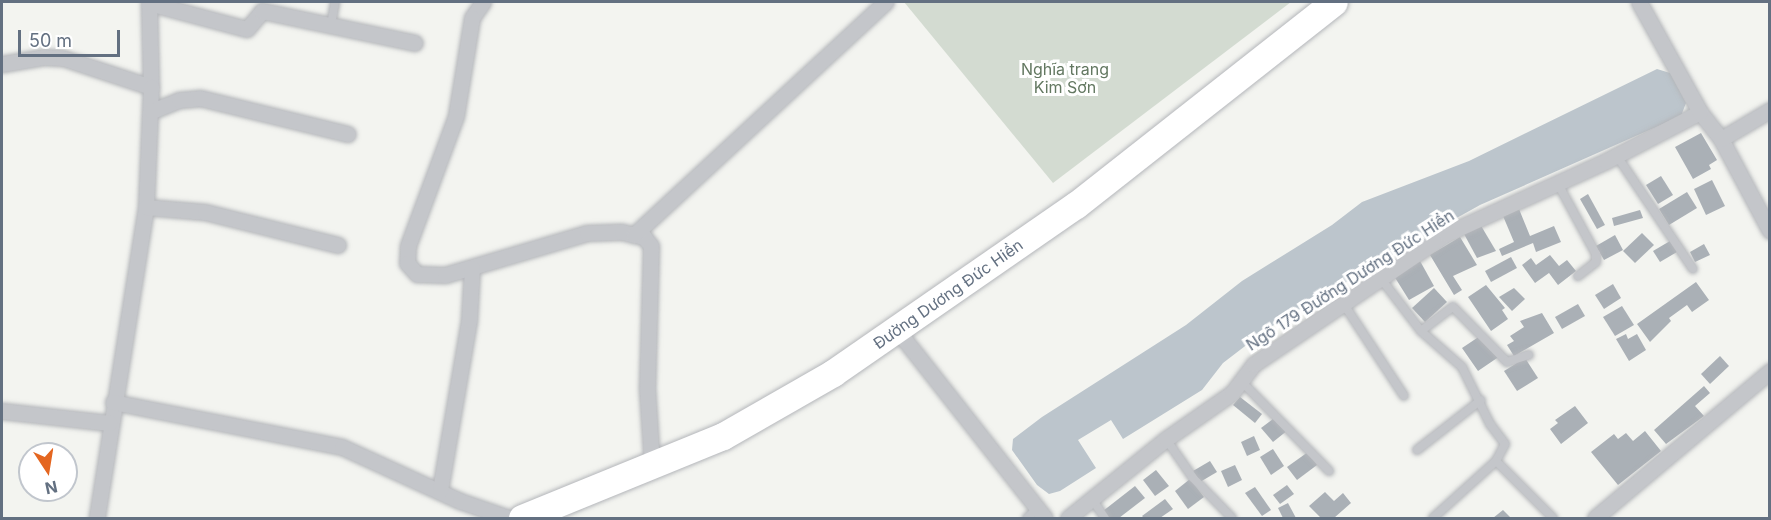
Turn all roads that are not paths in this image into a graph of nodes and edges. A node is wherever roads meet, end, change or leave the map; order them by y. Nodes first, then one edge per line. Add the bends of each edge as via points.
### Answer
1 (149, 2) edge
2 (335, 2) edge
3 (483, 2) edge
4 (886, 2) edge
5 (1334, 2) edge
6 (1638, 2) edge
7 (331, 25) junction
8 (415, 43) dead end
9 (2, 64) edge
10 (151, 87) junction
11 (1770, 110) edge
12 (152, 111) junction
13 (1700, 112) junction
14 (348, 134) dead end
15 (1721, 139) junction
16 (1617, 156) junction
17 (1557, 182) junction
18 (146, 207) junction
19 (1770, 231) edge
20 (634, 234) junction
21 (338, 244) dead end
22 (472, 268) junction
23 (1693, 269) dead end
24 (1578, 276) dead end
25 (1382, 280) junction
26 (1343, 303) junction
27 (897, 330) junction
28 (1420, 331) junction
29 (1529, 355) dead end
30 (1770, 371) edge
31 (1241, 381) junction
32 (1404, 396) dead end
33 (1480, 400) junction
34 (113, 402) junction
35 (2, 411) edge
36 (109, 423) junction
37 (1166, 439) junction
38 (1417, 450) dead end
39 (1496, 461) junction
40 (651, 465) junction
41 (1329, 471) dead end
42 (440, 490) junction
43 (1092, 499) junction
44 (1036, 516) edge
45 (97, 519) edge
46 (509, 519) edge
47 (522, 519) edge
48 (1068, 519) edge
49 (1105, 519) edge
50 (1232, 519) edge
51 (1433, 519) edge
52 (1553, 519) edge
53 (1595, 519) edge

1 - 7 street via 247,29 262,11
1 - 10 street
2 - 7 lane
3 - 22 street via 472,18 456,116 408,246 407,263 417,274 445,275
4 - 20 street
5 - 27 highway, Đường Dương Đức Hiền via 1076,205
6 - 13 street
7 - 8 street
9 - 10 street via 63,58
10 - 12 street
11 - 15 street
12 - 14 street via 179,100 200,98
12 - 18 street
13 - 15 street
13 - 16 street, Ngõ 179 Đường Dương Đức Hiền
15 - 19 street
16 - 17 street, Ngõ 179 Đường Dương Đức Hiền
16 - 23 lane
17 - 24 lane via 1596,254 1596,262
17 - 25 street, Ngõ 179 Đường Dương Đức Hiền via 1446,234
18 - 21 street via 205,212
18 - 34 street
20 - 22 street via 587,233
20 - 40 street via 644,237 651,246 647,388
22 - 42 street via 469,320
25 - 26 street, Ngõ 179 Đường Dương Đức Hiền
25 - 28 lane
26 - 31 street, Ngõ 179 Đường Dương Đức Hiền via 1254,364
26 - 32 lane
27 - 40 highway, Đường Dương Đức Hiền via 833,373 723,436
27 - 44 street
28 - 29 lane via 1453,307 1507,362
28 - 33 lane via 1462,367
30 - 53 street
31 - 37 street, Ngõ 179 Đường Dương Đức Hiền via 1232,393
31 - 41 lane
33 - 38 lane
33 - 39 lane via 1490,424 1505,444
34 - 36 street
34 - 42 street via 342,447
35 - 36 street
36 - 45 street
37 - 43 street, Ngõ 179 Đường Dương Đức Hiền
37 - 50 lane via 1193,478
39 - 51 lane
39 - 52 lane
40 - 47 highway, Đường Dương Đức Hiền
42 - 46 street
43 - 48 street, Ngõ 179 Đường Dương Đức Hiền
43 - 49 lane

